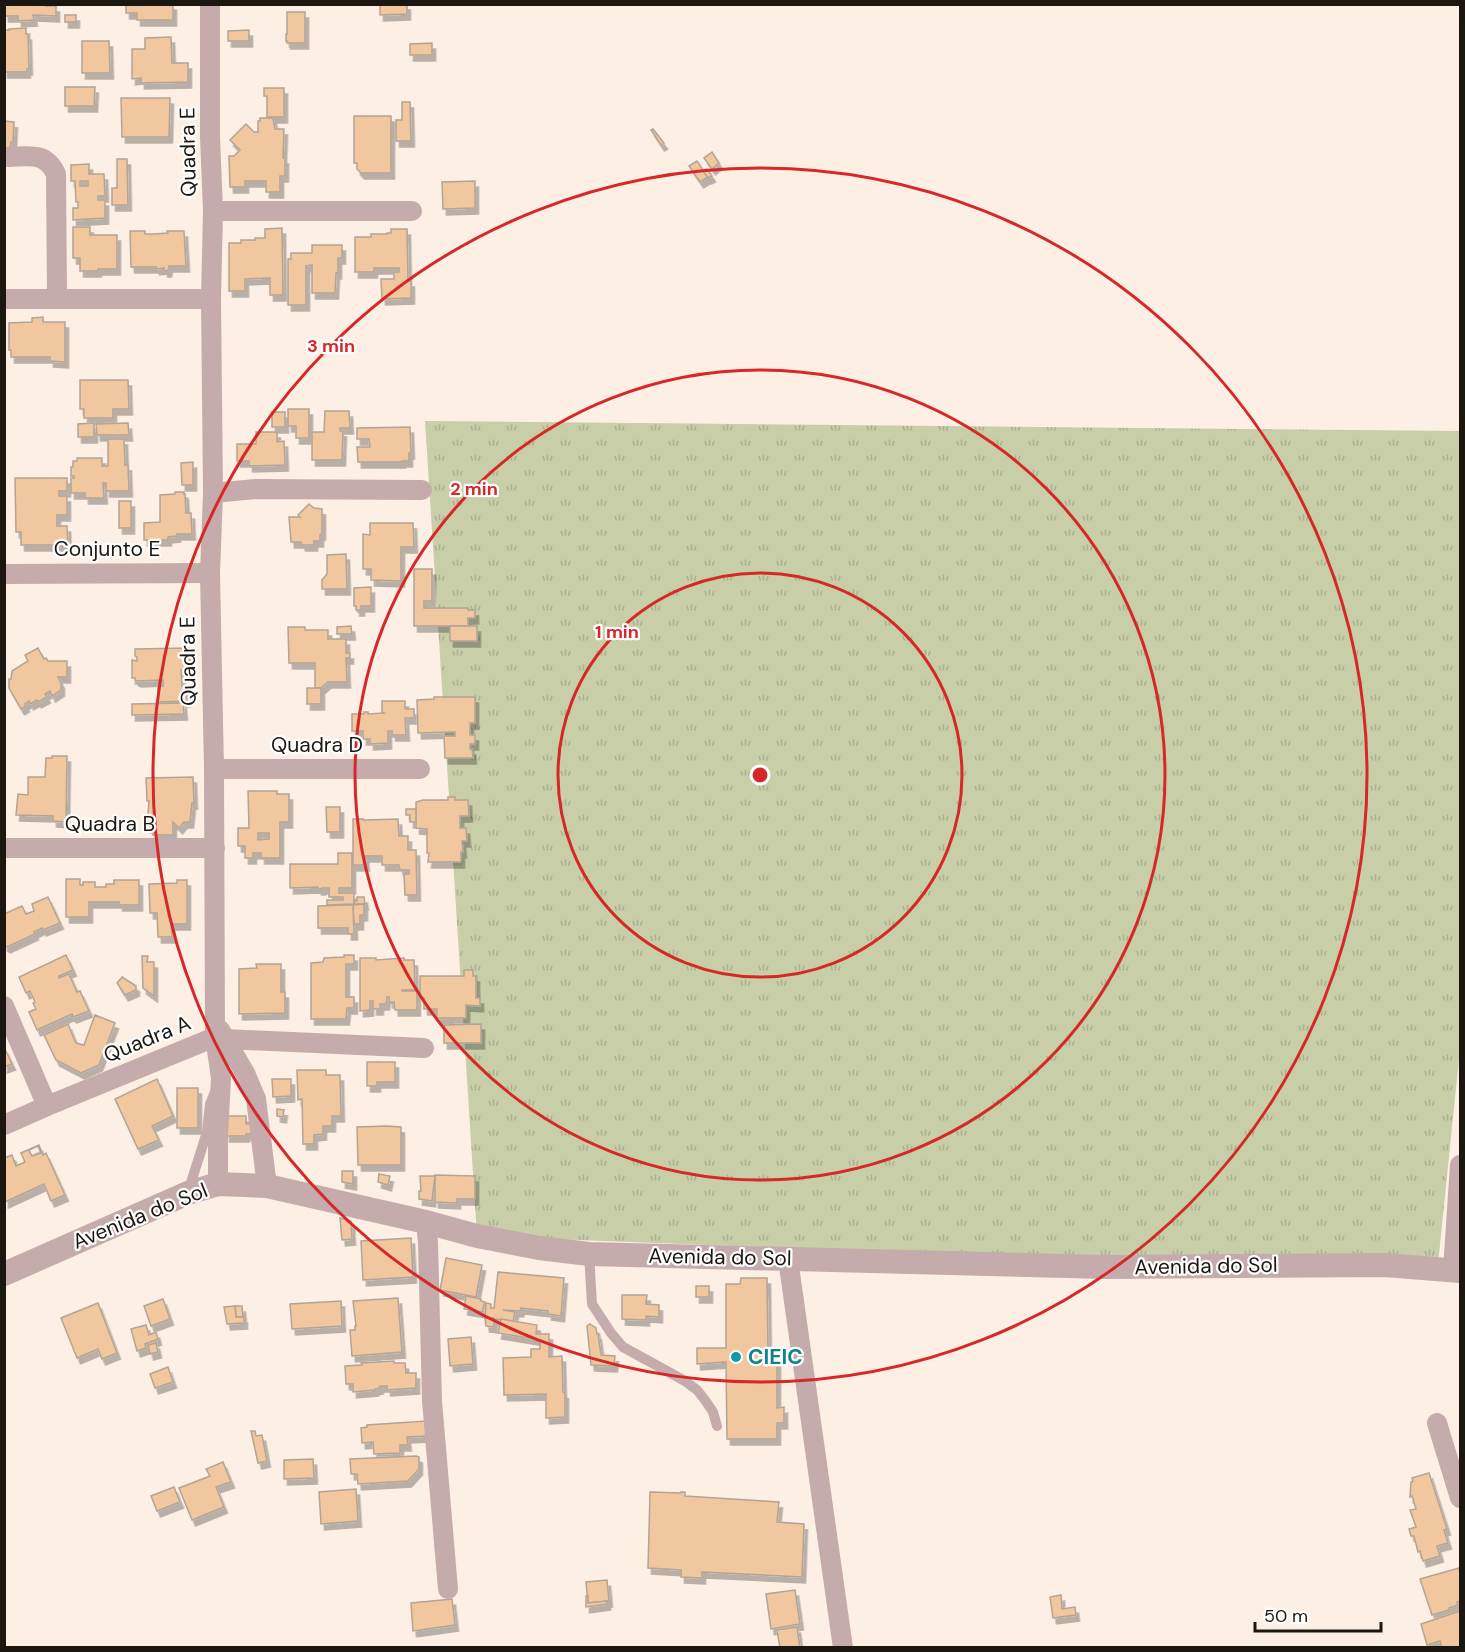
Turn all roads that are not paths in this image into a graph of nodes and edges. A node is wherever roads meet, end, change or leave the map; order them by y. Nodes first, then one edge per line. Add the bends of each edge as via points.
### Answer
1 (210, 4) edge
2 (4, 157) edge
3 (213, 211) junction
4 (412, 211) dead end
5 (57, 298) junction
6 (4, 299) edge
7 (211, 299) junction
8 (422, 490) dead end
9 (213, 493) junction
10 (210, 573) junction
11 (4, 574) edge
12 (214, 769) junction
13 (420, 769) dead end
14 (4, 848) edge
15 (215, 848) junction
16 (4, 1006) edge
17 (218, 1033) junction
18 (424, 1048) dead end
19 (221, 1078) junction
20 (47, 1106) junction
21 (4, 1125) edge
22 (1461, 1165) edge
23 (218, 1184) junction
24 (267, 1186) junction
25 (188, 1193) junction
26 (426, 1222) junction
27 (589, 1254) junction
28 (788, 1258) junction
29 (1457, 1270) edge
30 (4, 1274) edge
31 (1437, 1424) dead end
32 (717, 1426) dead end
33 (1461, 1498) edge
34 (448, 1589) dead end
35 (843, 1647) edge

1 - 3 street, Quadra E
2 - 5 street via 41,157 51,163 56,174
3 - 4 street
3 - 7 street, Quadra E
5 - 6 street
5 - 7 street
7 - 9 street, Quadra E
8 - 9 street via 256,489
9 - 10 street, Quadra E
10 - 11 street, Conjunto E
10 - 12 street, Quadra E
12 - 13 street, Quadra D
12 - 15 street, Quadra E
14 - 15 street, Quadra B
15 - 17 street, Quadra E
16 - 20 street
17 - 18 street, Quadra A
17 - 19 street, Quadra E
17 - 20 street, Quadra A
17 - 24 street via 245,1073 256,1099
19 - 23 street, Quadra E
19 - 25 lane via 210,1104 207,1132
20 - 21 street, Quadra A
22 - 29 street
23 - 24 street, Avenida do Sol
23 - 25 street, Avenida do Sol
24 - 26 street, Avenida do Sol
25 - 30 street, Avenida do Sol
26 - 27 street, Avenida do Sol via 477,1236
26 - 34 street via 432,1401
27 - 28 street, Avenida do Sol
27 - 32 lane via 592,1304 611,1333 623,1347 697,1390
28 - 29 street, Avenida do Sol via 1105,1267 1385,1264
28 - 35 street
31 - 33 street

